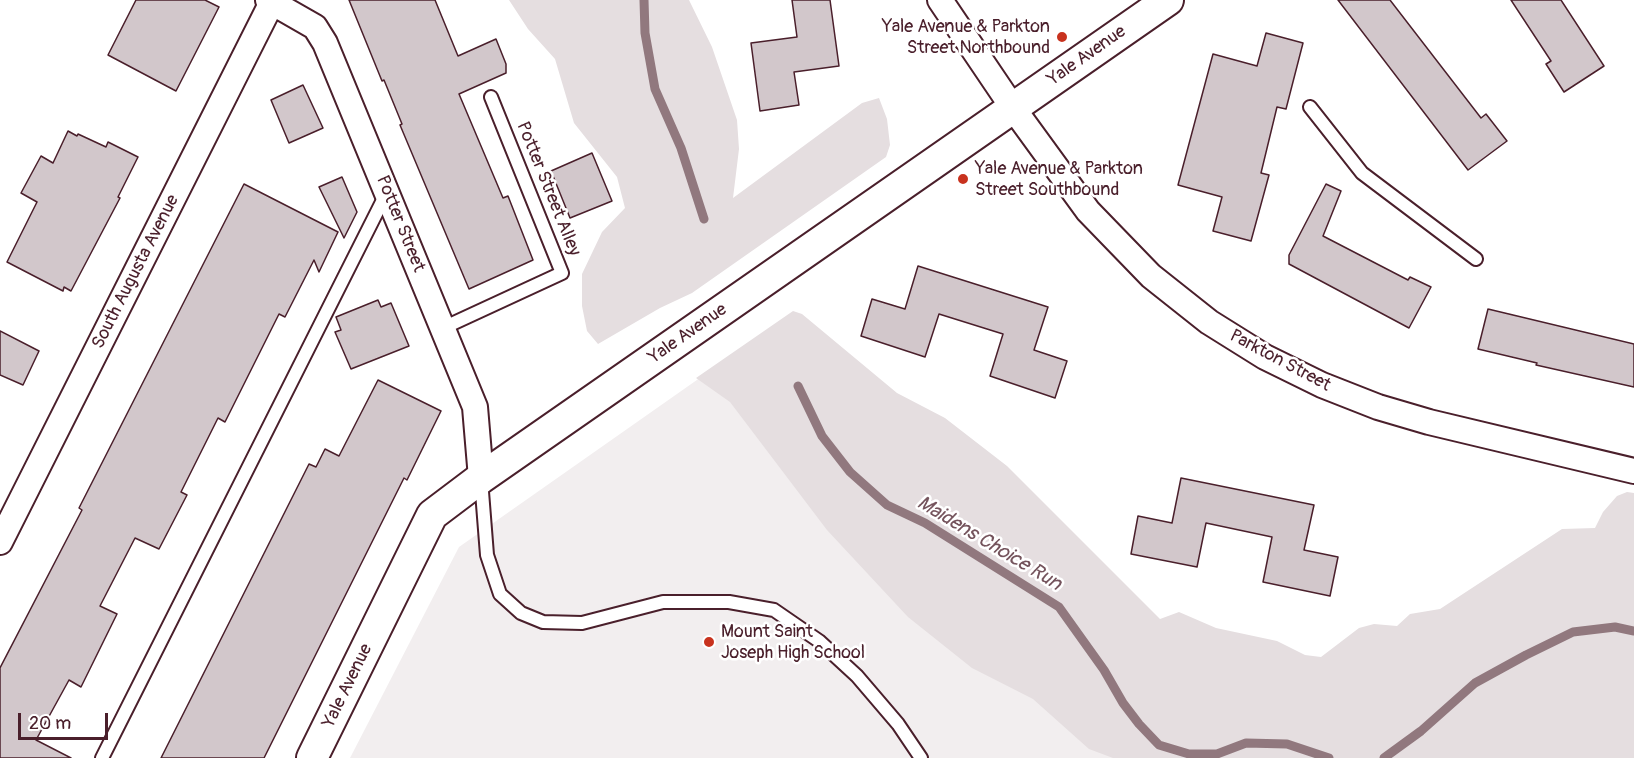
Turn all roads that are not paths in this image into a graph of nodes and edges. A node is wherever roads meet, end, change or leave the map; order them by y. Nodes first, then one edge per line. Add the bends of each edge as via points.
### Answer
1 (940, 0) edge
2 (1168, 0) edge
3 (270, 1) edge
4 (491, 97) dead end
5 (1310, 107) dead end
6 (1013, 108) junction
7 (387, 192) junction
8 (1476, 259) dead end
9 (443, 328) junction
10 (1634, 471) edge
11 (481, 478) junction
12 (0, 542) edge
13 (102, 758) edge
14 (312, 758) edge
15 (921, 758) edge

1 - 6 street, Parkton Street
2 - 6 street, Yale Avenue
3 - 7 street, Potter Street via 315,27 325,43
3 - 12 street, South Augusta Avenue
4 - 9 lane, Potter Street Alley via 562,273
5 - 8 lane via 1362,173
6 - 10 street, Parkton Street via 1088,211 1151,276 1209,322 1264,357 1378,407
6 - 11 street, Yale Avenue
7 - 9 street, Potter Street
7 - 13 lane
9 - 11 street, Potter Street via 475,407
11 - 14 street, Yale Avenue via 432,515
11 - 15 lane via 487,555 500,594 521,613 543,622 582,623 663,602 729,602 774,610 819,641 857,676

